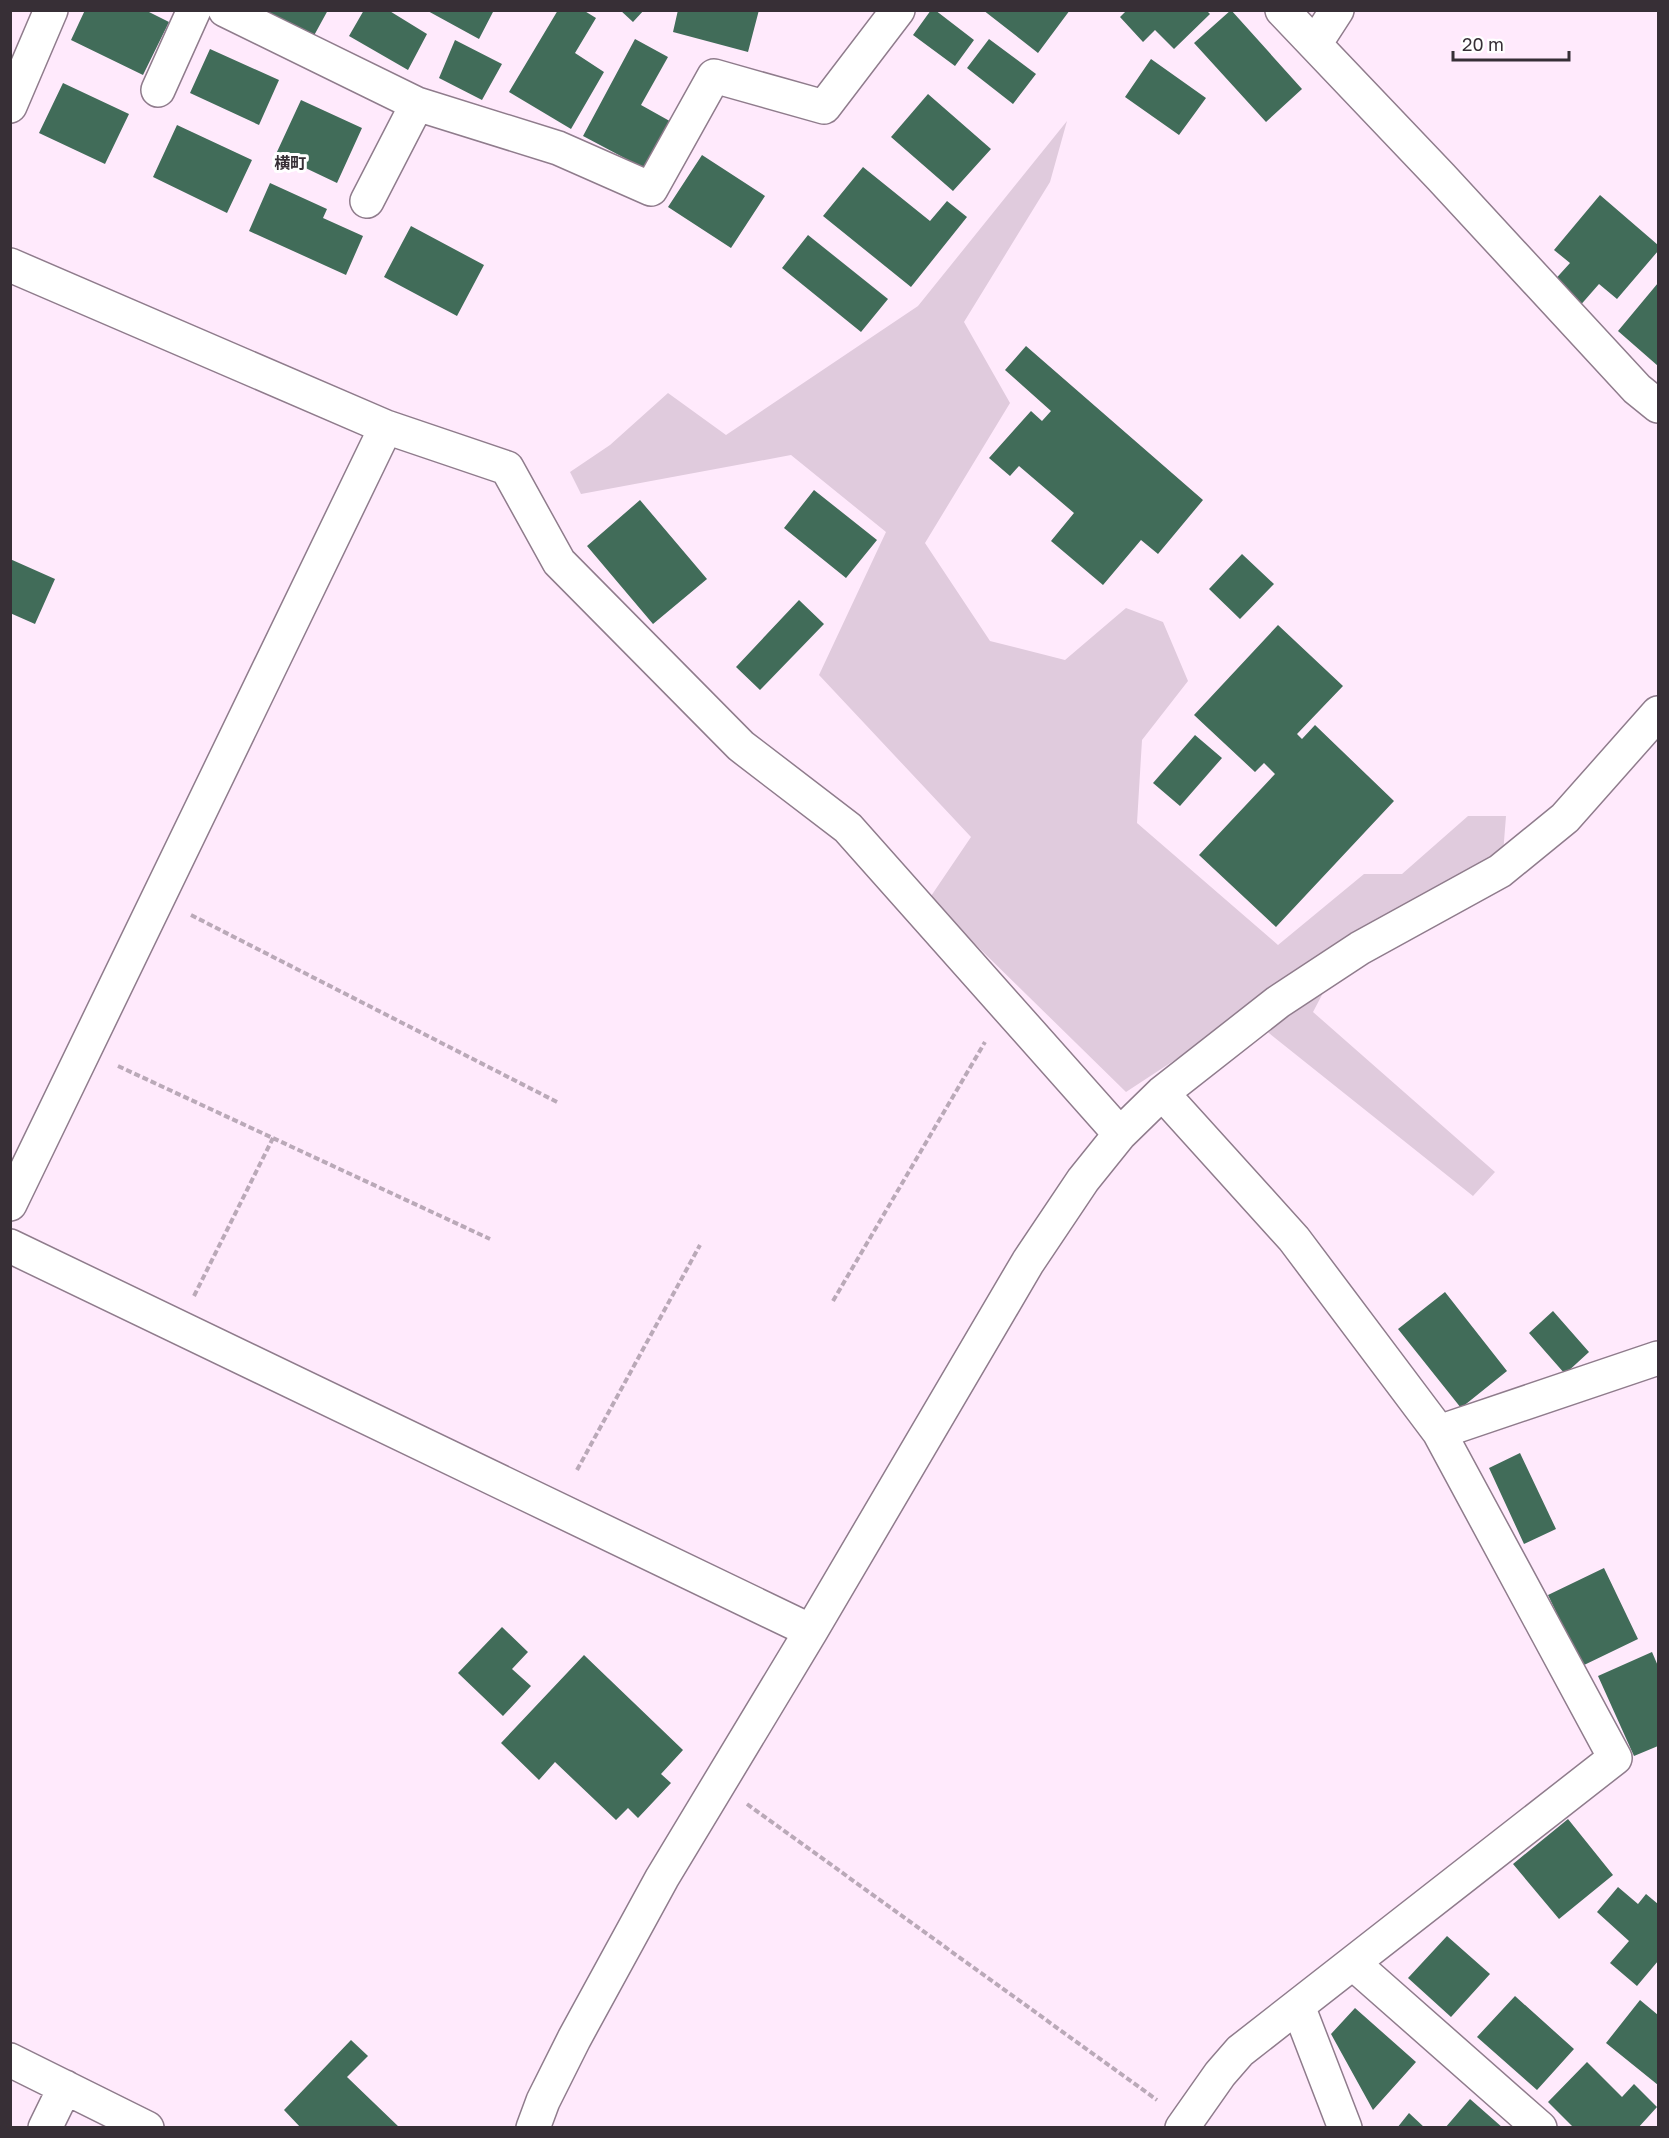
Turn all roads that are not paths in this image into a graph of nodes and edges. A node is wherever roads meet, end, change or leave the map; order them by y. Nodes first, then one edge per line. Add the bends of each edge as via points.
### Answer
1 (51, 10) edge
2 (194, 10) edge
3 (225, 10) edge
4 (898, 10) edge
5 (1282, 10) edge
6 (1337, 10) edge
7 (1315, 45) junction
8 (158, 90) dead end
9 (417, 104) junction
10 (10, 106) edge
11 (367, 201) dead end
12 (10, 265) edge
13 (1659, 406) edge
14 (386, 427) junction
15 (1659, 713) edge
16 (1162, 1093) junction
17 (1120, 1134) junction
18 (10, 1204) edge
19 (10, 1246) edge
20 (1659, 1358) edge
21 (1439, 1432) junction
22 (811, 1631) junction
23 (1354, 1964) junction
24 (1298, 2006) junction
25 (10, 2060) edge
26 (65, 2087) junction
27 (1172, 2116) edge
28 (45, 2127) edge
29 (147, 2127) edge
30 (533, 2127) edge
31 (1345, 2127) edge
32 (1540, 2127) edge

1 - 10 street
2 - 8 street
3 - 9 street
4 - 9 street via 824,107 714,76 651,189 558,148
5 - 7 street
6 - 7 street
7 - 13 street via 1637,389
9 - 11 street
12 - 14 street
14 - 17 street via 507,468 559,562 741,746 848,828
14 - 18 street
15 - 16 street via 1565,818 1500,871 1360,948 1278,1002
16 - 17 street
16 - 21 street via 1294,1239
17 - 22 street via 1083,1180 1028,1262
19 - 22 street
20 - 21 street
21 - 23 street via 1615,1758
22 - 30 street via 662,1878 574,2039
23 - 24 street
23 - 32 street
24 - 27 street via 1240,2051 1221,2074
24 - 31 street
25 - 26 street
26 - 28 street
26 - 29 street

